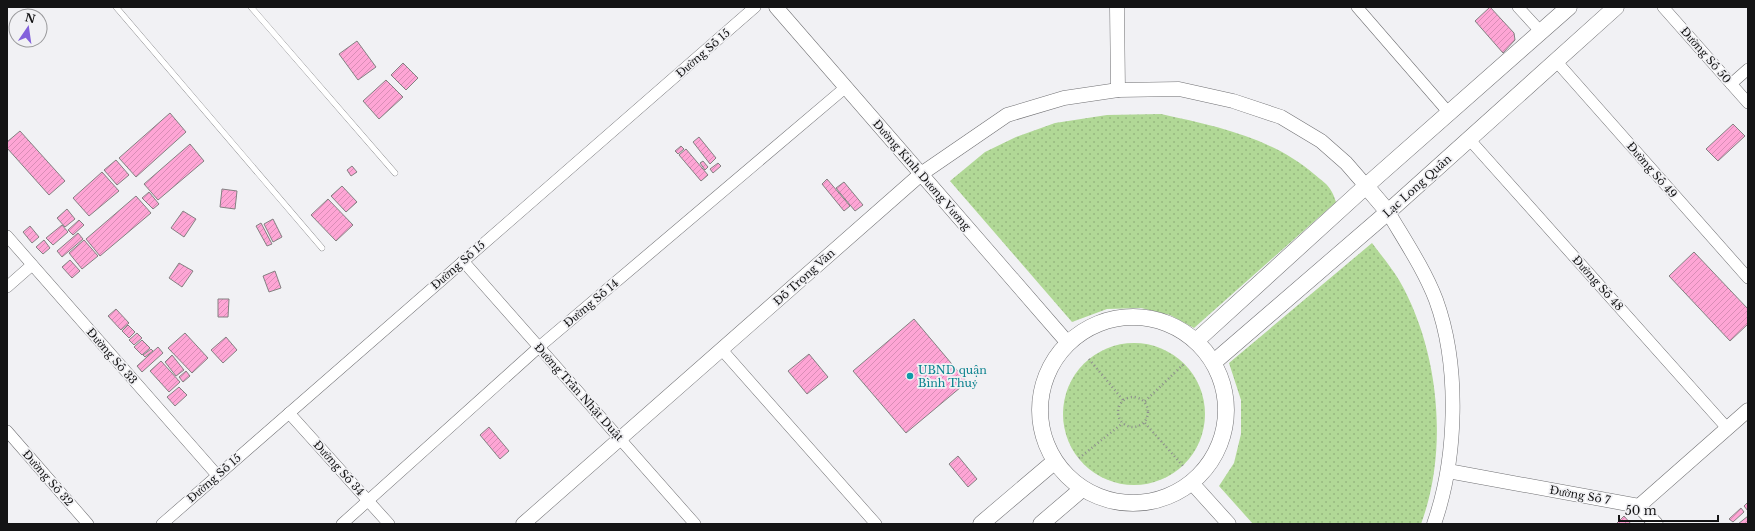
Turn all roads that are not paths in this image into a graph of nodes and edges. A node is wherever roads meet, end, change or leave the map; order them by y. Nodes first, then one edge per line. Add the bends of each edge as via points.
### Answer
1 (116, 7) edge
2 (251, 7) edge
3 (755, 7) edge
4 (776, 7) edge
5 (1117, 7) edge
6 (1357, 7) edge
7 (1518, 7) edge
8 (1569, 7) edge
9 (1616, 7) edge
10 (1663, 7) edge
11 (1541, 32) junction
12 (1556, 61) junction
13 (1748, 69) edge
14 (1731, 84) junction
15 (846, 87) junction
16 (1118, 90) junction
17 (1748, 103) edge
18 (1449, 113) junction
19 (1469, 139) junction
20 (395, 173) dead end
21 (921, 174) junction
22 (1366, 186) junction
23 (1388, 212) junction
24 (7, 236) edge
25 (322, 248) dead end
26 (463, 261) junction
27 (32, 265) junction
28 (1748, 278) edge
29 (7, 287) edge
30 (1196, 341) junction
31 (1068, 342) junction
32 (539, 347) junction
33 (722, 350) junction
34 (1214, 362) junction
35 (1748, 410) edge
36 (289, 413) junction
37 (1727, 428) junction
38 (7, 432) edge
39 (620, 438) junction
40 (1054, 462) junction
41 (1448, 471) junction
42 (217, 475) junction
43 (1192, 483) junction
44 (1082, 489) junction
45 (368, 501) junction
46 (1639, 506) junction
47 (88, 524) edge
48 (162, 524) edge
49 (342, 524) edge
50 (389, 524) edge
51 (522, 524) edge
52 (695, 524) edge
53 (876, 524) edge
54 (982, 524) edge
55 (1041, 524) edge
56 (1228, 524) edge
57 (1434, 524) edge
58 (1656, 524) edge

1 - 25 lane
2 - 20 lane
3 - 26 street, Đường Số 15
4 - 15 street, Đường Kinh Dương Vương
5 - 16 street
6 - 18 street
7 - 11 street
8 - 11 main road
9 - 12 main road, Lạc Long Quân
10 - 14 street, Đường Số 50
11 - 18 main road
12 - 19 main road, Lạc Long Quân
12 - 28 street, Đường Số 49
13 - 14 street
14 - 17 street, Đường Số 50
15 - 21 street, Đường Kinh Dương Vương
15 - 32 street, Đường Số 14
16 - 21 street, Đỗ Trọng Văn via 1064,98 1007,115
16 - 22 street, Đỗ Trọng Văn via 1179,90 1233,101 1281,117 1322,142 1346,163
18 - 22 main road
19 - 23 main road, Lạc Long Quân
19 - 37 street, Đường Số 48
21 - 31 street, Đường Kinh Dương Vương
21 - 33 street, Đỗ Trọng Văn
22 - 23 main road
22 - 30 main road
23 - 34 main road, Lạc Long Quân
23 - 41 street via 1422,268 1445,330 1454,401
24 - 27 street, Đường Số 33
26 - 32 street, Đường Trần Nhật Duật
26 - 36 street, Đường Số 15
27 - 29 street
27 - 42 street, Đường Số 33
30 - 31 main road via 1172,325 1145,318 1117,318 1090,326
30 - 34 main road
31 - 40 main road via 1051,363 1041,387 1038,413 1043,438
32 - 39 street, Đường Trần Nhật Duật
32 - 45 street, Đường Số 14
33 - 39 street, Đỗ Trọng Văn
33 - 53 street
34 - 43 main road via 1223,380 1226,397 1225,429 1213,459
35 - 37 street
36 - 42 street, Đường Số 15
36 - 45 street, Đường Số 34
37 - 46 street
38 - 47 street, Đường Số 32
39 - 51 street, Đỗ Trọng Văn
39 - 52 street, Đường Trần Nhật Duật
40 - 44 main road
40 - 54 main road
41 - 46 street, Đường Số 7
41 - 57 street
42 - 48 street, Đường Số 15
43 - 44 main road via 1167,498 1138,504 1109,501
43 - 56 street
44 - 55 main road
45 - 49 street, Đường Số 14
45 - 50 street, Đường Số 34
46 - 58 street

